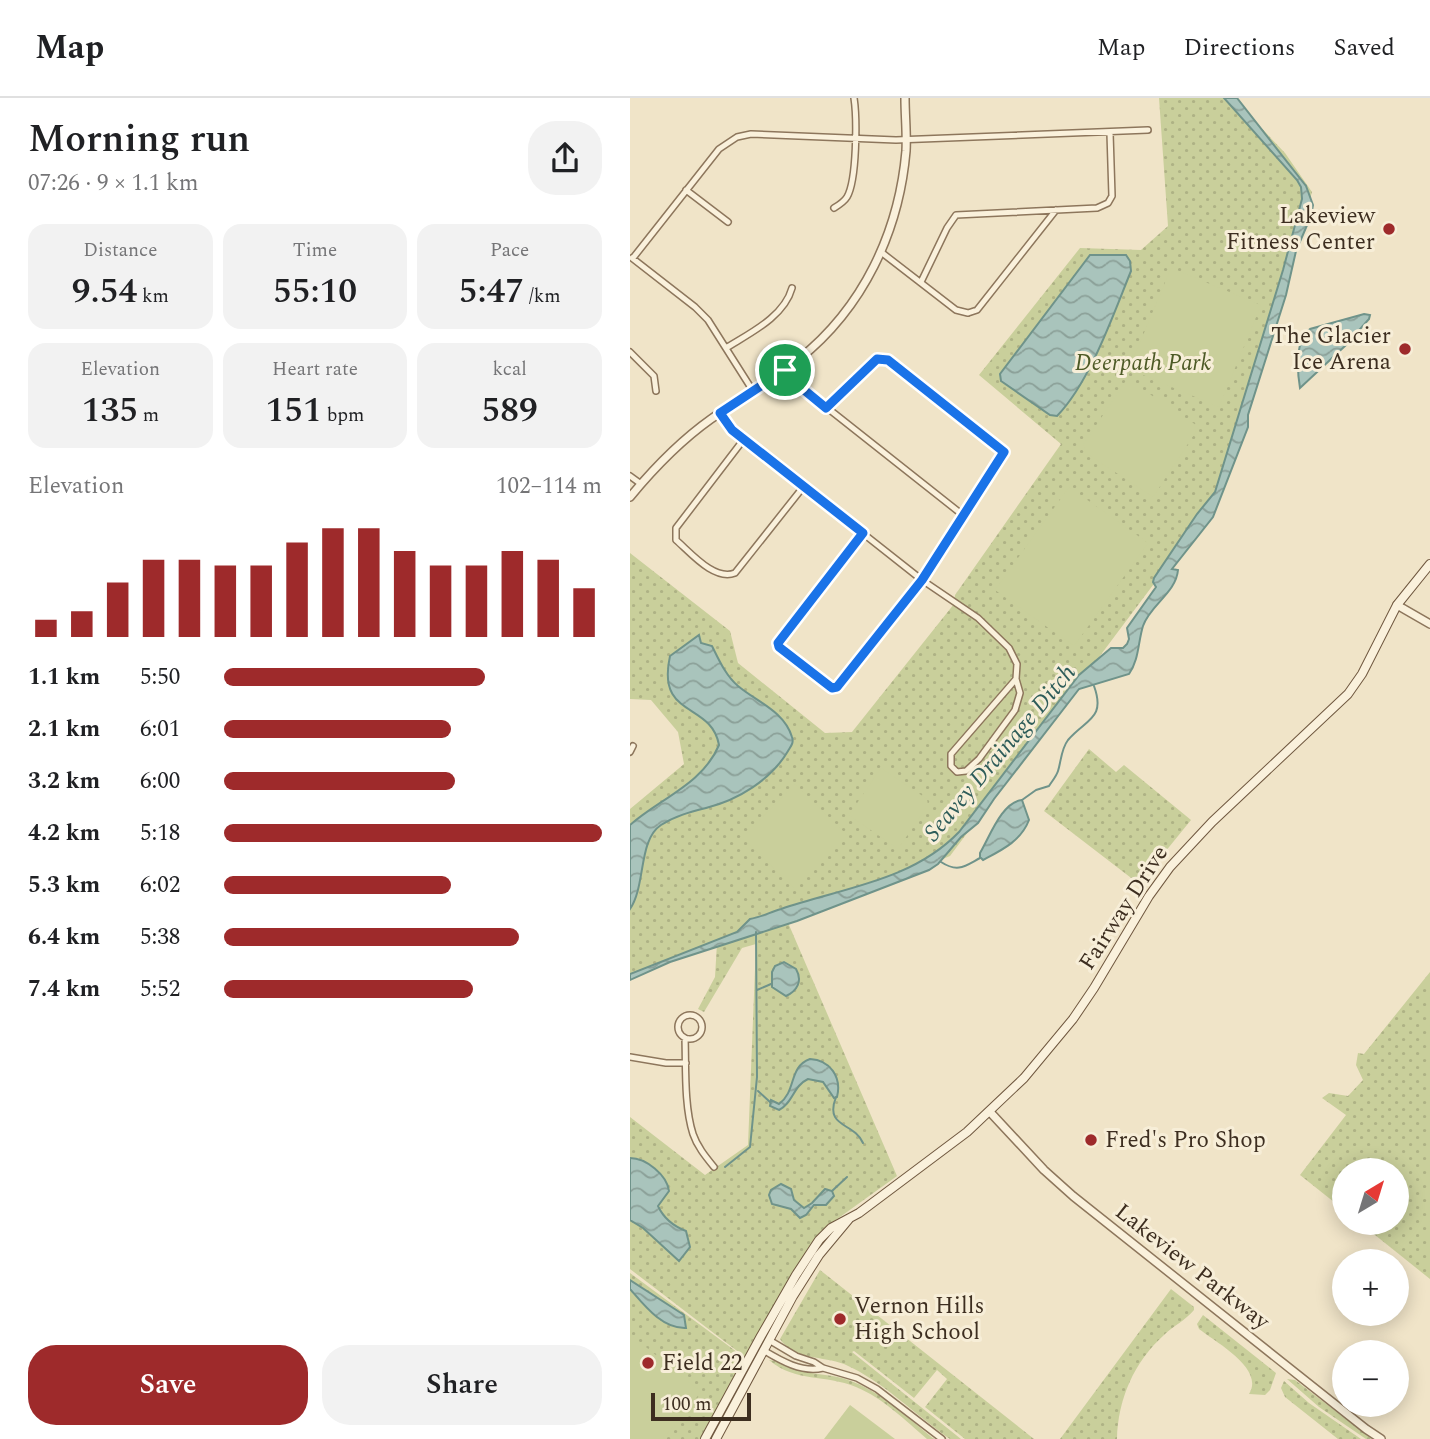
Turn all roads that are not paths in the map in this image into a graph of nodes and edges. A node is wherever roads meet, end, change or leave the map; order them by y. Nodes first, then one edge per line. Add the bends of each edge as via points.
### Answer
1 (854, 98) edge
2 (905, 98) edge
3 (1148, 130) dead end
4 (1110, 133) junction
5 (855, 138) junction
6 (907, 140) junction
7 (686, 190) junction
8 (834, 208) dead end
9 (1056, 210) junction
10 (728, 222) dead end
11 (881, 252) junction
12 (631, 257) edge
13 (921, 282) junction
14 (792, 288) dead end
15 (726, 348) junction
16 (630, 352) edge
17 (785, 370) junction
18 (656, 391) dead end
19 (753, 391) junction
20 (826, 408) junction
21 (720, 413) junction
22 (744, 439) junction
23 (630, 476) edge
24 (641, 484) junction
25 (804, 486) junction
26 (630, 497) edge
27 (964, 516) junction
28 (863, 533) junction
29 (1430, 564) edge
30 (922, 580) junction
31 (1397, 605) junction
32 (1430, 624) edge
33 (1016, 679) junction
34 (685, 1038) junction
35 (630, 1056) edge
36 (686, 1063) junction
37 (990, 1112) junction
38 (714, 1167) dead end
39 (850, 1217) junction
40 (769, 1340) junction
41 (763, 1350) junction
42 (823, 1368) junction
43 (705, 1439) edge
44 (716, 1439) edge
45 (942, 1439) edge
46 (1381, 1439) edge

1 - 5 street
2 - 6 street
3 - 4 street
4 - 6 street
4 - 9 street via 1110,205
5 - 6 street
5 - 7 street via 737,137 719,149
5 - 8 street via 850,191
6 - 11 street via 901,190
7 - 10 street
7 - 12 street
9 - 13 street via 956,215
9 - 13 street via 969,317
11 - 13 street
11 - 17 street via 842,317
12 - 15 street via 695,307
14 - 15 street via 776,313
15 - 19 street
16 - 18 street via 654,376
17 - 19 street
17 - 20 street
19 - 21 street
20 - 27 street
20 - 27 street via 872,364 888,360 997,445 1004,452
21 - 22 street
21 - 24 street via 680,444
22 - 25 street
22 - 25 street via 674,536 716,573 728,576 740,568
23 - 24 street
24 - 26 street
25 - 28 street
27 - 30 street
28 - 30 street
28 - 30 street via 782,636 779,647 829,687 837,687
29 - 31 main road, Fairway Drive
30 - 33 street via 978,618 1009,648 1017,664
31 - 32 street
31 - 37 main road, Fairway Drive via 1348,694 1203,830 1170,867 1073,1018
33 - 33 street via 951,754 951,766 957,772 966,771 979,759 1015,710 1020,693
34 - 34 street via 678,1025 682,1018 692,1016 699,1020 701,1031
34 - 36 street
35 - 36 street
36 - 38 street via 693,1133
37 - 39 main road, Fairway Drive
37 - 46 street, Lakeview Parkway via 1073,1196
39 - 40 main road, Fairway Drive via 814,1262
39 - 43 main road, Fairway Drive via 831,1228 811,1251
40 - 41 main road, Fairway Drive
40 - 42 street
41 - 42 street via 797,1367
41 - 44 main road, Fairway Drive
42 - 45 street via 877,1389

